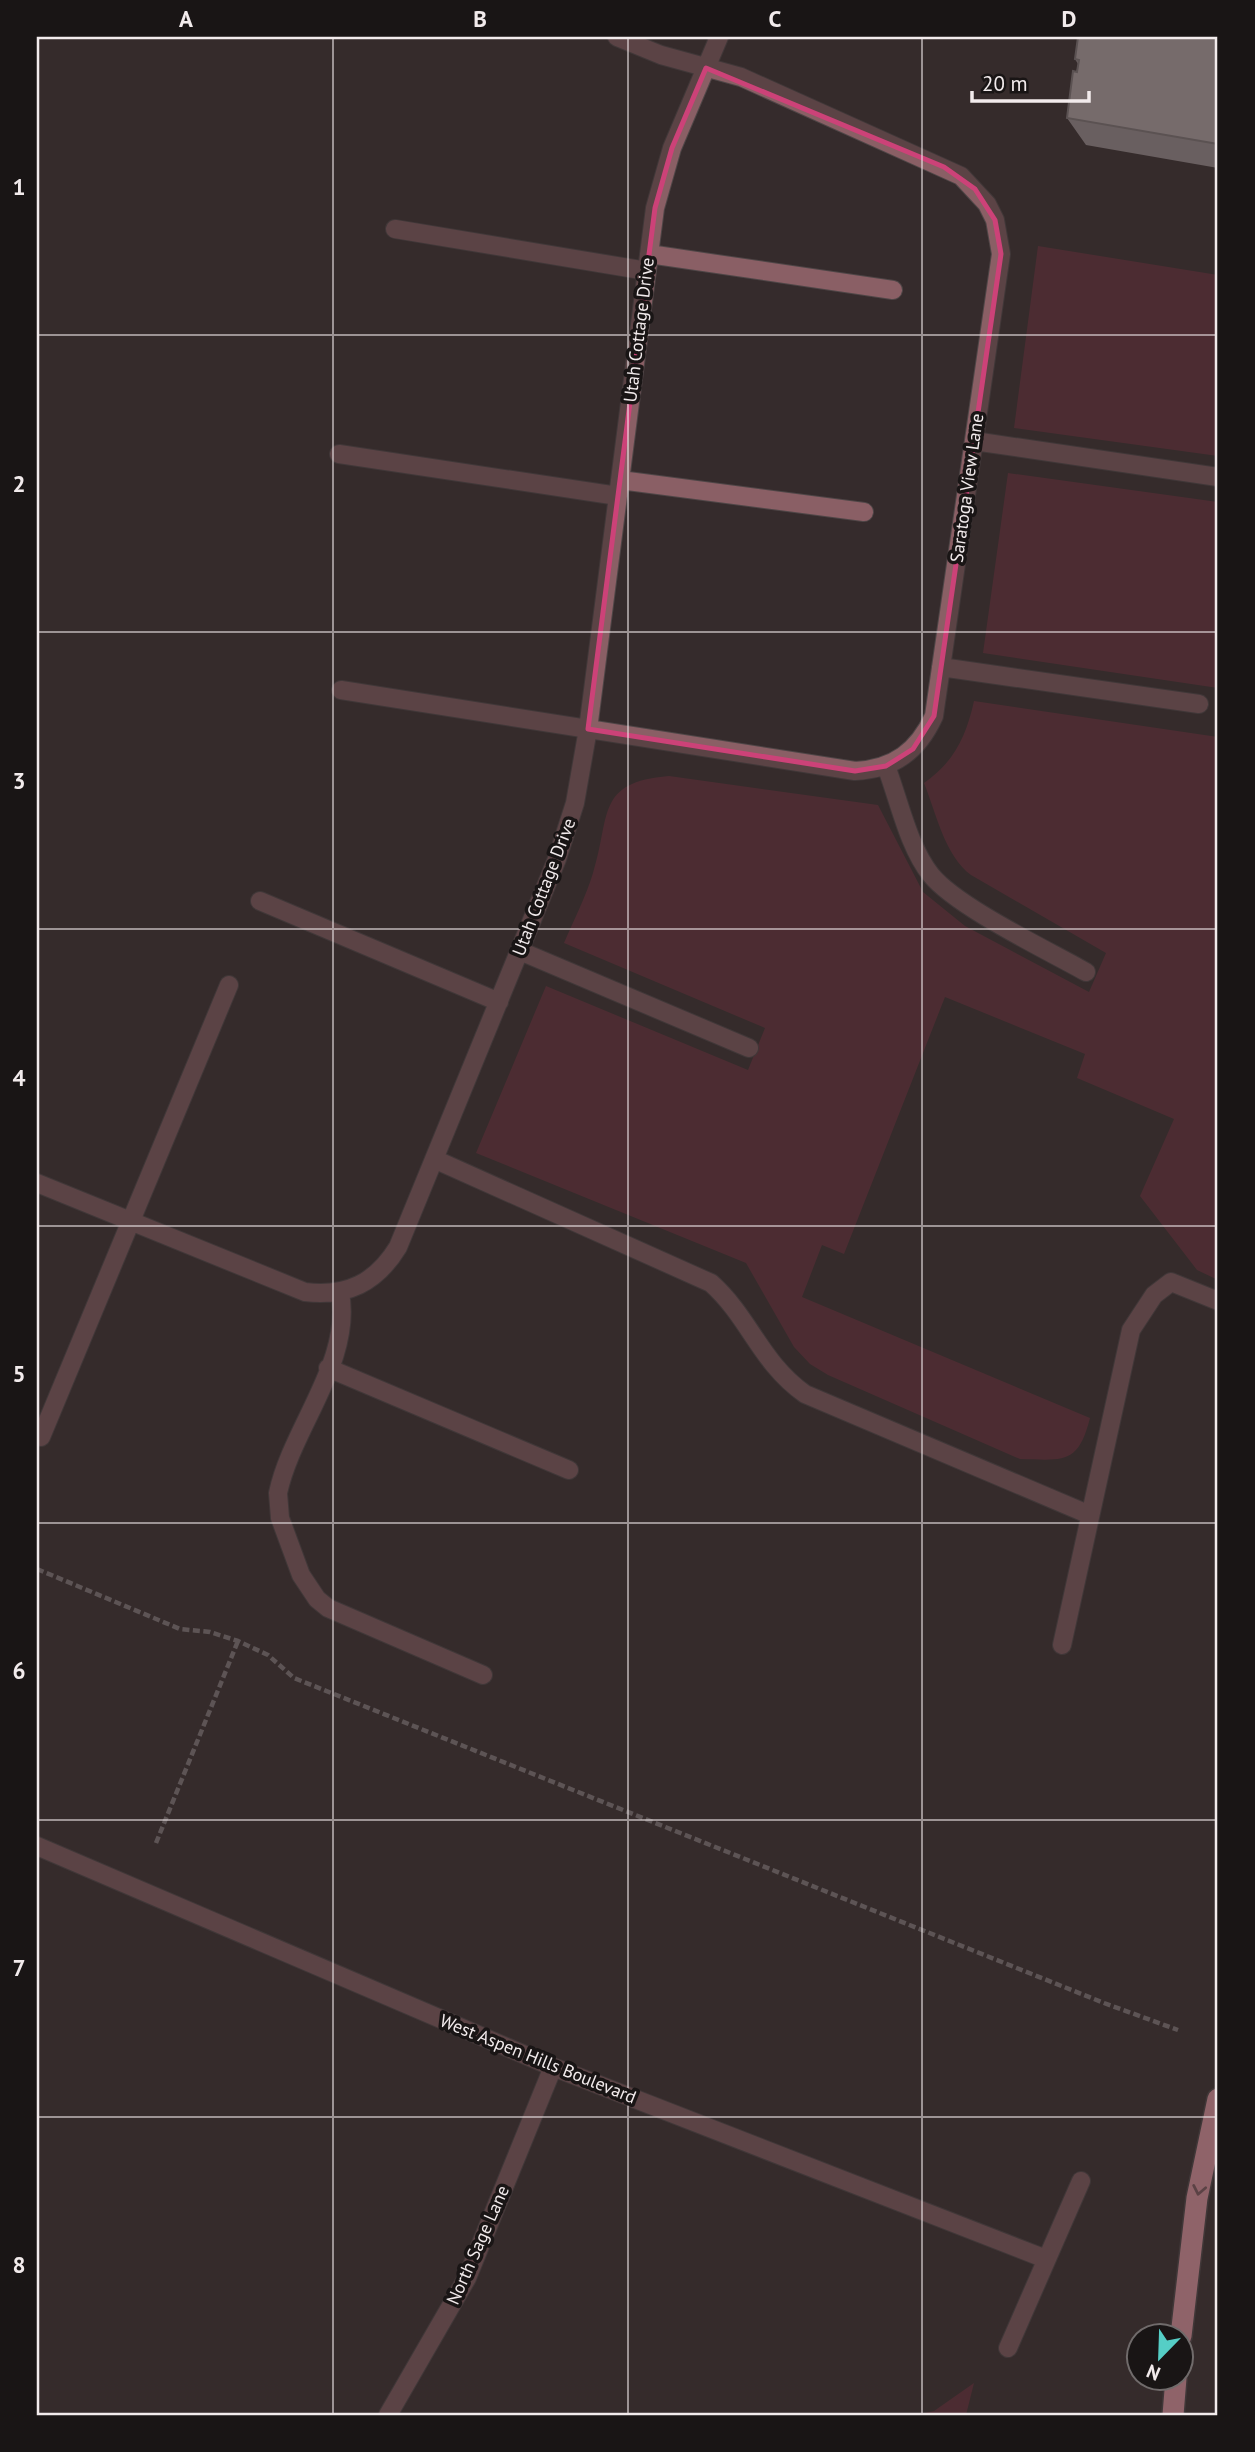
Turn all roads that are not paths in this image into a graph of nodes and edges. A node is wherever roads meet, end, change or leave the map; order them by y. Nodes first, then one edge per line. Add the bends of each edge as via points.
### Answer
1 (617, 37) edge
2 (719, 37) edge
3 (706, 68) junction
4 (395, 229) dead end
5 (648, 263) junction
6 (893, 290) dead end
7 (974, 441) junction
8 (339, 454) dead end
9 (1218, 477) edge
10 (619, 488) junction
11 (864, 512) dead end
12 (941, 667) junction
13 (341, 690) dead end
14 (1199, 704) dead end
15 (588, 729) junction
16 (886, 766) junction
17 (260, 901) dead end
18 (520, 951) junction
19 (1086, 972) dead end
20 (229, 985) dead end
21 (499, 1002) junction
22 (749, 1048) dead end
23 (434, 1159) junction
24 (37, 1183) edge
25 (130, 1222) junction
26 (340, 1293) junction
27 (1218, 1301) edge
28 (328, 1368) junction
29 (41, 1437) dead end
30 (569, 1471) dead end
31 (1090, 1515) junction
32 (1062, 1645) dead end
33 (482, 1675) dead end
34 (37, 1846) edge
35 (553, 2067) junction
36 (1218, 2099) edge
37 (1081, 2181) dead end
38 (1046, 2259) junction
39 (1183, 2322) edge
40 (1008, 2348) dead end
41 (1175, 2392) edge
42 (388, 2415) edge
43 (1173, 2415) edge

1 - 3 street, Saratoga View Lane
2 - 3 street, Utah Cottage Drive
3 - 5 street, Utah Cottage Drive via 662,178
3 - 7 street, Saratoga View Lane via 741,77 944,167 961,176 987,204 1001,254
4 - 5 street
5 - 6 street
5 - 10 street, Utah Cottage Drive
7 - 9 street
7 - 12 street, Saratoga View Lane
8 - 10 street
10 - 11 street
10 - 15 street, Utah Cottage Drive
12 - 14 street
12 - 16 street, Saratoga View Lane via 934,716 925,734 907,754
13 - 15 street, Saratoga View Lane
15 - 16 street, Saratoga View Lane via 855,771
15 - 18 street, Utah Cottage Drive via 567,831
16 - 19 street via 916,848 931,875 960,899
17 - 21 street
18 - 21 street, Utah Cottage Drive
18 - 22 street
20 - 25 street
21 - 23 street, Utah Cottage Drive
23 - 26 street, Utah Cottage Drive via 388,1263 374,1277
23 - 31 street via 711,1283 734,1306 771,1364 805,1394
24 - 25 street, Utah Cottage Drive
25 - 26 street, Utah Cottage Drive via 283,1286
25 - 29 street
26 - 28 street via 343,1327
27 - 31 street via 1171,1282 1140,1312 1126,1349
28 - 30 street
28 - 33 street via 278,1493 280,1518 301,1576 328,1608
31 - 32 street
34 - 35 street, West Aspen Hills Boulevard
35 - 38 street, West Aspen Hills Boulevard
35 - 42 street, North Sage Lane via 467,2278
36 -> 39 highway via 1197,2198
37 - 38 street
38 - 40 street
41 - 43 highway

